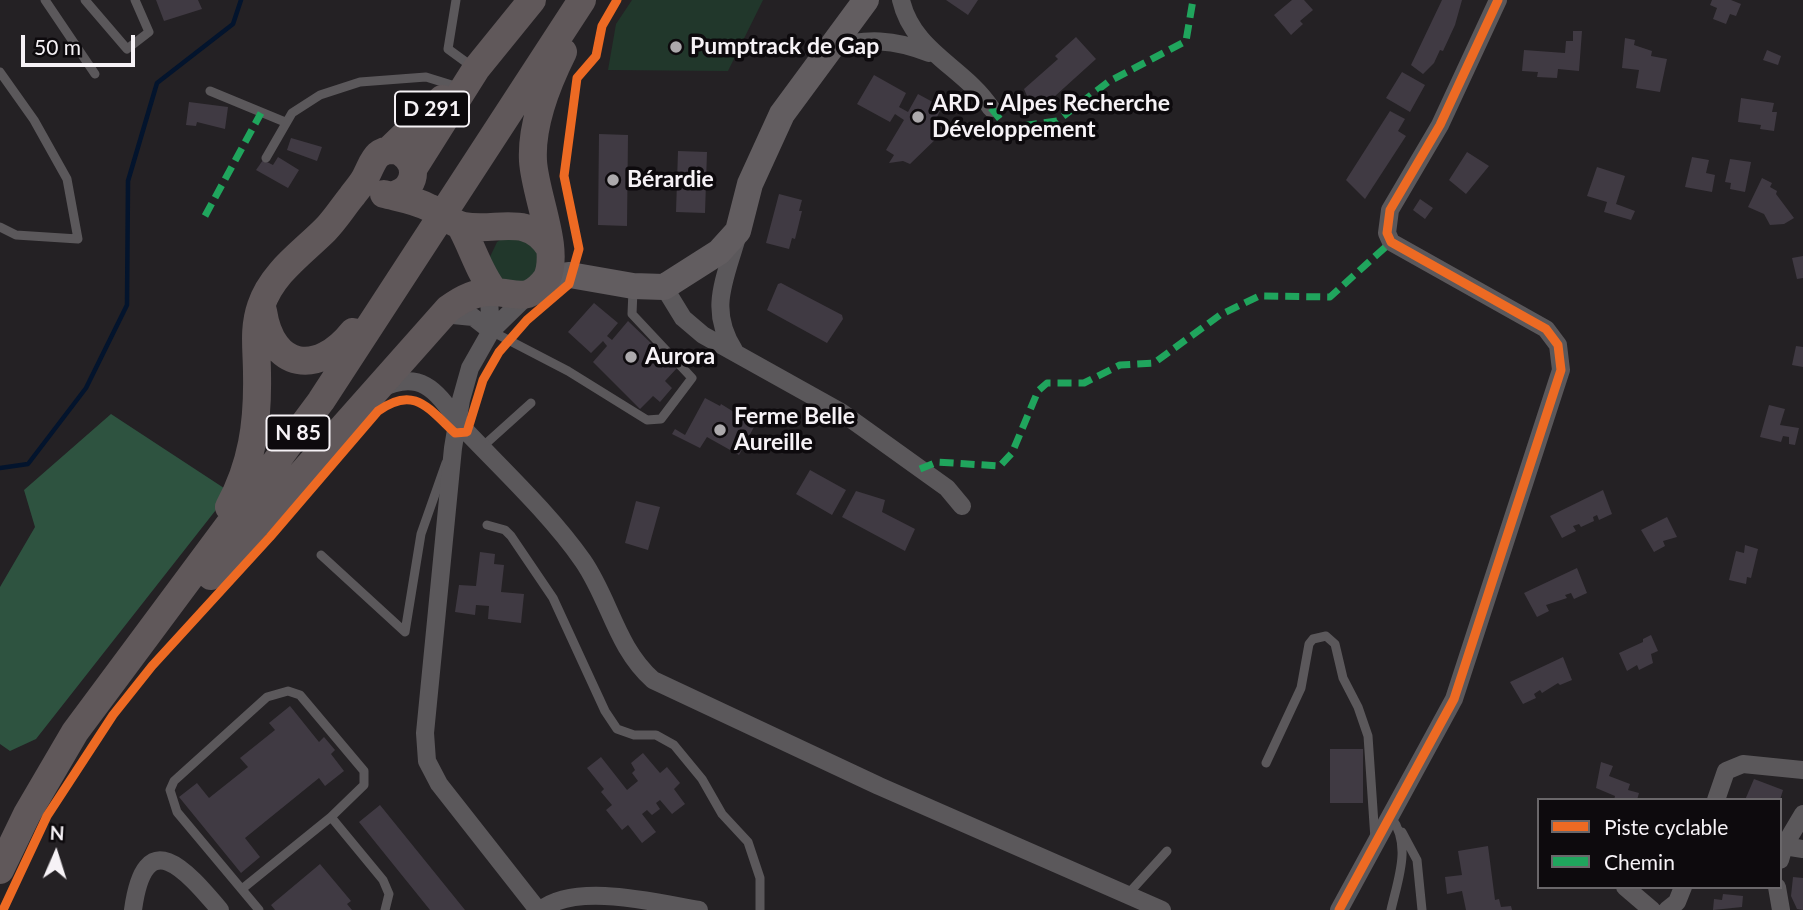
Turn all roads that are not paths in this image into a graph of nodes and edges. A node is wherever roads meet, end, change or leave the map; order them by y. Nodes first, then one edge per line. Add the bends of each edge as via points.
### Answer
1 (45, 0) edge
2 (85, 0) edge
3 (135, 0) edge
4 (456, 0) edge
5 (532, 0) edge
6 (582, 0) edge
7 (590, 0) edge
8 (1498, 0) edge
9 (863, 4) edge
10 (901, 5) edge
11 (882, 40) junction
12 (831, 48) junction
13 (932, 54) junction
14 (0, 72) edge
15 (95, 74) dead end
16 (465, 78) junction
17 (210, 91) dead end
18 (991, 108) dead end
19 (285, 122) junction
20 (389, 150) junction
21 (266, 158) dead end
22 (368, 173) junction
23 (403, 184) junction
24 (460, 225) junction
25 (0, 227) edge
26 (327, 228) junction
27 (500, 228) junction
28 (738, 231) junction
29 (425, 242) junction
30 (544, 268) junction
31 (696, 268) junction
32 (488, 282) junction
33 (634, 286) junction
34 (664, 287) junction
35 (261, 304) junction
36 (718, 304) junction
37 (443, 314) junction
38 (683, 318) junction
39 (491, 331) junction
40 (734, 350) junction
41 (377, 390) junction
42 (531, 402) dead end
43 (457, 421) junction
44 (453, 448) junction
45 (481, 448) junction
46 (962, 506) dead end
47 (487, 525) dead end
48 (321, 555) dead end
49 (157, 622) junction
50 (128, 661) junction
51 (1266, 763) dead end
52 (1803, 770) edge
53 (1717, 798) edge
54 (1803, 814) edge
55 (331, 817) junction
56 (1396, 823) junction
57 (1375, 844) junction
58 (1803, 849) edge
59 (1167, 850) dead end
60 (1782, 853) edge
61 (0, 870) edge
62 (242, 889) junction
63 (1627, 889) edge
64 (1682, 889) edge
65 (1777, 889) edge
66 (1128, 894) junction
67 (133, 910) edge
68 (220, 910) edge
69 (259, 910) edge
70 (385, 910) edge
71 (540, 910) edge
72 (699, 910) edge
73 (760, 910) edge
74 (1162, 910) edge
75 (1339, 910) edge
76 (1391, 910) edge
77 (1422, 910) edge
78 (1652, 910) edge
79 (1667, 910) edge
80 (1781, 910) edge

1 - 15 lane
2 - 3 lane via 127,49 149,32
4 - 16 lane via 448,49
5 - 16 main road, D 291
6 - 29 main road, N 85
7 - 30 main road via 555,69 534,141
8 - 56 street via 1440,125 1390,210 1387,233 1391,242 1546,329 1558,345 1562,370 1462,678
9 - 11 street
9 - 12 street
10 - 11 street via 900,31
10 - 13 street via 914,33
11 - 12 street
11 - 13 street via 906,43
12 - 28 street via 772,132 750,184
13 - 18 street via 971,83
14 - 25 lane via 67,179 78,239 16,235
16 - 19 lane via 360,82 320,95
16 - 20 main road, D 291
16 - 23 main road, D 291
17 - 19 lane
19 - 21 lane
20 - 22 main road via 372,160
20 - 23 main road via 402,153
22 - 23 main road via 372,185
22 - 26 main road, D 291
23 - 24 main road
23 - 26 main road, D 291
24 - 27 main road
24 - 32 main road
26 - 35 main road, D 291 via 275,280
27 - 30 main road via 531,228
27 - 32 main road via 486,240
28 - 31 street
28 - 36 street
29 - 35 main road via 330,355 302,360 289,357 268,337
29 - 49 main road, N 85 via 290,445
30 - 32 main road via 511,296
30 - 33 street
30 - 39 street
31 - 34 street
31 - 36 street via 711,284
32 - 37 main road
32 - 39 street
33 - 34 street
33 - 39 lane via 632,314 692,378 655,421
34 - 38 street
35 - 49 main road, D 291 via 255,340 257,415 242,483
36 - 38 street via 706,317
36 - 40 street via 720,324
37 - 39 street via 472,317
37 - 41 main road
38 - 40 street via 703,335
39 - 43 street via 470,368
40 - 46 street via 841,412 947,488
41 - 43 street via 401,382 425,384 448,404
41 - 50 main road via 245,541
42 - 45 lane
43 - 44 street
43 - 45 street
44 - 48 lane via 421,534 405,632
44 - 71 street via 426,754 443,790
45 - 66 street via 582,560 623,645 653,680 879,786
47 - 73 lane via 511,536 553,598 617,729 656,735 674,745 702,779 722,814 748,842 760,878
49 - 50 main road, N 85
50 - 61 main road, N 85 via 54,766
51 - 57 lane via 1301,688 1309,644 1326,636 1335,644 1343,678 1368,736
52 - 53 street via 1743,764 1726,771
54 - 60 street
55 - 62 lane
55 - 62 lane via 364,785 364,771 300,695 277,692 174,781 170,790 177,812
55 - 70 lane via 383,880 389,894
56 - 57 street
56 - 76 lane via 1402,859
56 - 77 lane via 1417,860
57 - 75 street
58 - 60 street
59 - 66 lane
62 - 69 lane
63 - 78 street
64 - 79 street
65 - 80 street
66 - 74 street
67 - 68 street via 142,871 165,862 184,869
71 - 72 street via 572,896

